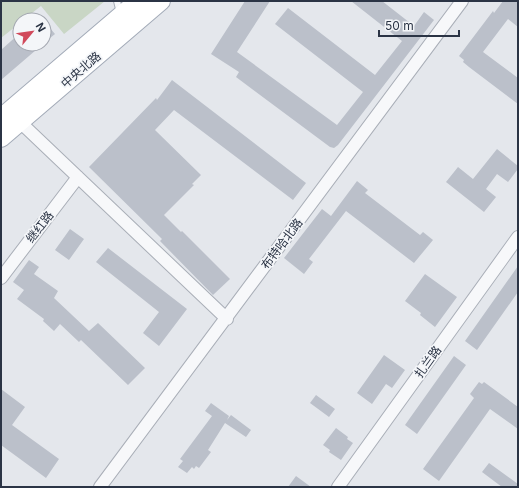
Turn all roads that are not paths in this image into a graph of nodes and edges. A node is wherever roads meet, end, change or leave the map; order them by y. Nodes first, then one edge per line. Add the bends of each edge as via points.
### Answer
1 (138, 1) edge
2 (161, 1) edge
3 (462, 1) edge
4 (119, 8) edge
5 (1, 118) edge
6 (20, 122) junction
7 (1, 138) edge
8 (78, 178) junction
9 (518, 237) edge
10 (1, 278) edge
11 (227, 319) junction
12 (100, 487) edge
13 (338, 487) edge

1 - 4 main road, 中央北路
2 - 6 main road, 中央北路
3 - 11 street, 布特哈北路
4 - 5 main road, 中央北路
6 - 7 main road, 中央北路
6 - 8 street
8 - 10 street, 继红路
8 - 11 street
9 - 13 street, 扎兰路
11 - 12 street, 布特哈北路

